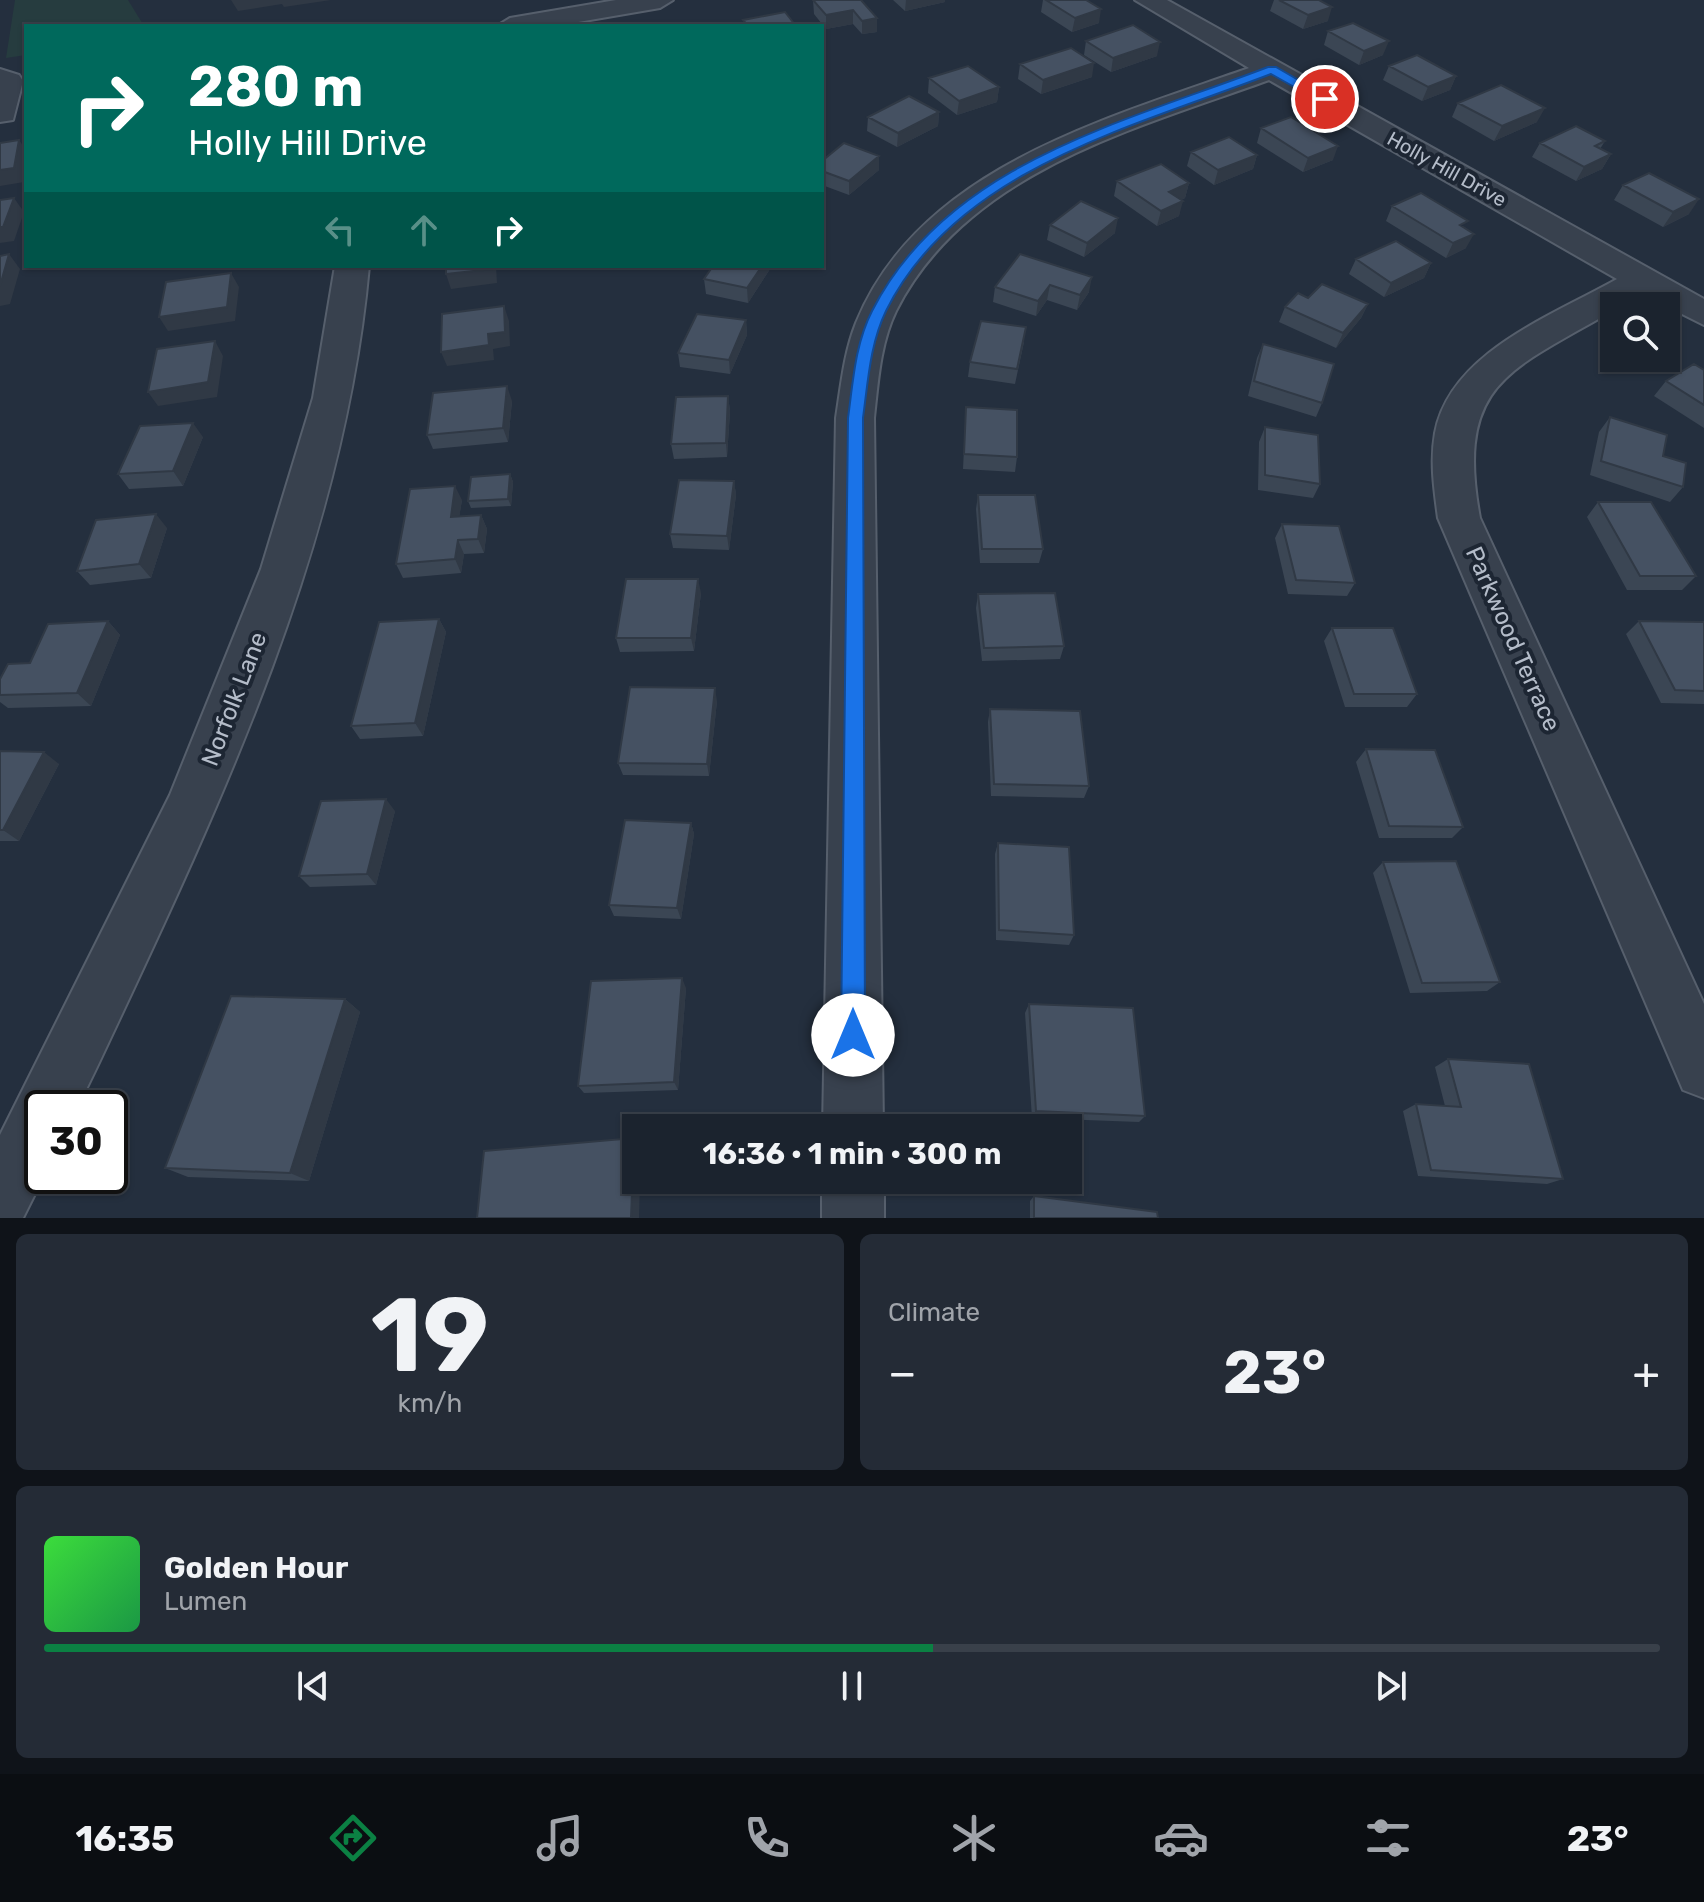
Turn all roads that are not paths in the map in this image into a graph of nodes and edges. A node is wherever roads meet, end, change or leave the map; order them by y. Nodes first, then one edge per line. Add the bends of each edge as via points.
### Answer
1 (660, 0) edge
2 (1148, 0) edge
3 (546, 10) edge
4 (514, 24) edge
5 (1272, 69) junction
6 (0, 77) edge
7 (10, 113) edge
8 (352, 268) edge
9 (1643, 279) junction
10 (1704, 314) edge
11 (1686, 987) edge
12 (1704, 1069) edge
13 (55, 1090) edge
14 (853, 1114) edge
15 (24, 1151) edge
16 (853, 1194) edge
17 (0, 1198) edge
18 (853, 1218) edge

1 - 3 street
2 - 5 street, Holly Hill Drive
3 - 4 street
5 - 9 street, Holly Hill Drive
5 - 14 street via 1088,138 1001,181 932,237 878,312 865,350 855,418
6 - 7 street via 9,81
8 - 13 street, Norfolk Lane via 334,391 296,534 233,707 133,934
9 - 10 street, Holly Hill Drive
9 - 11 street, Parkwood Terrace via 1503,359 1479,381 1461,408 1451,442 1450,476 1459,518
11 - 12 street, Parkwood Terrace
15 - 17 street
16 - 18 street

